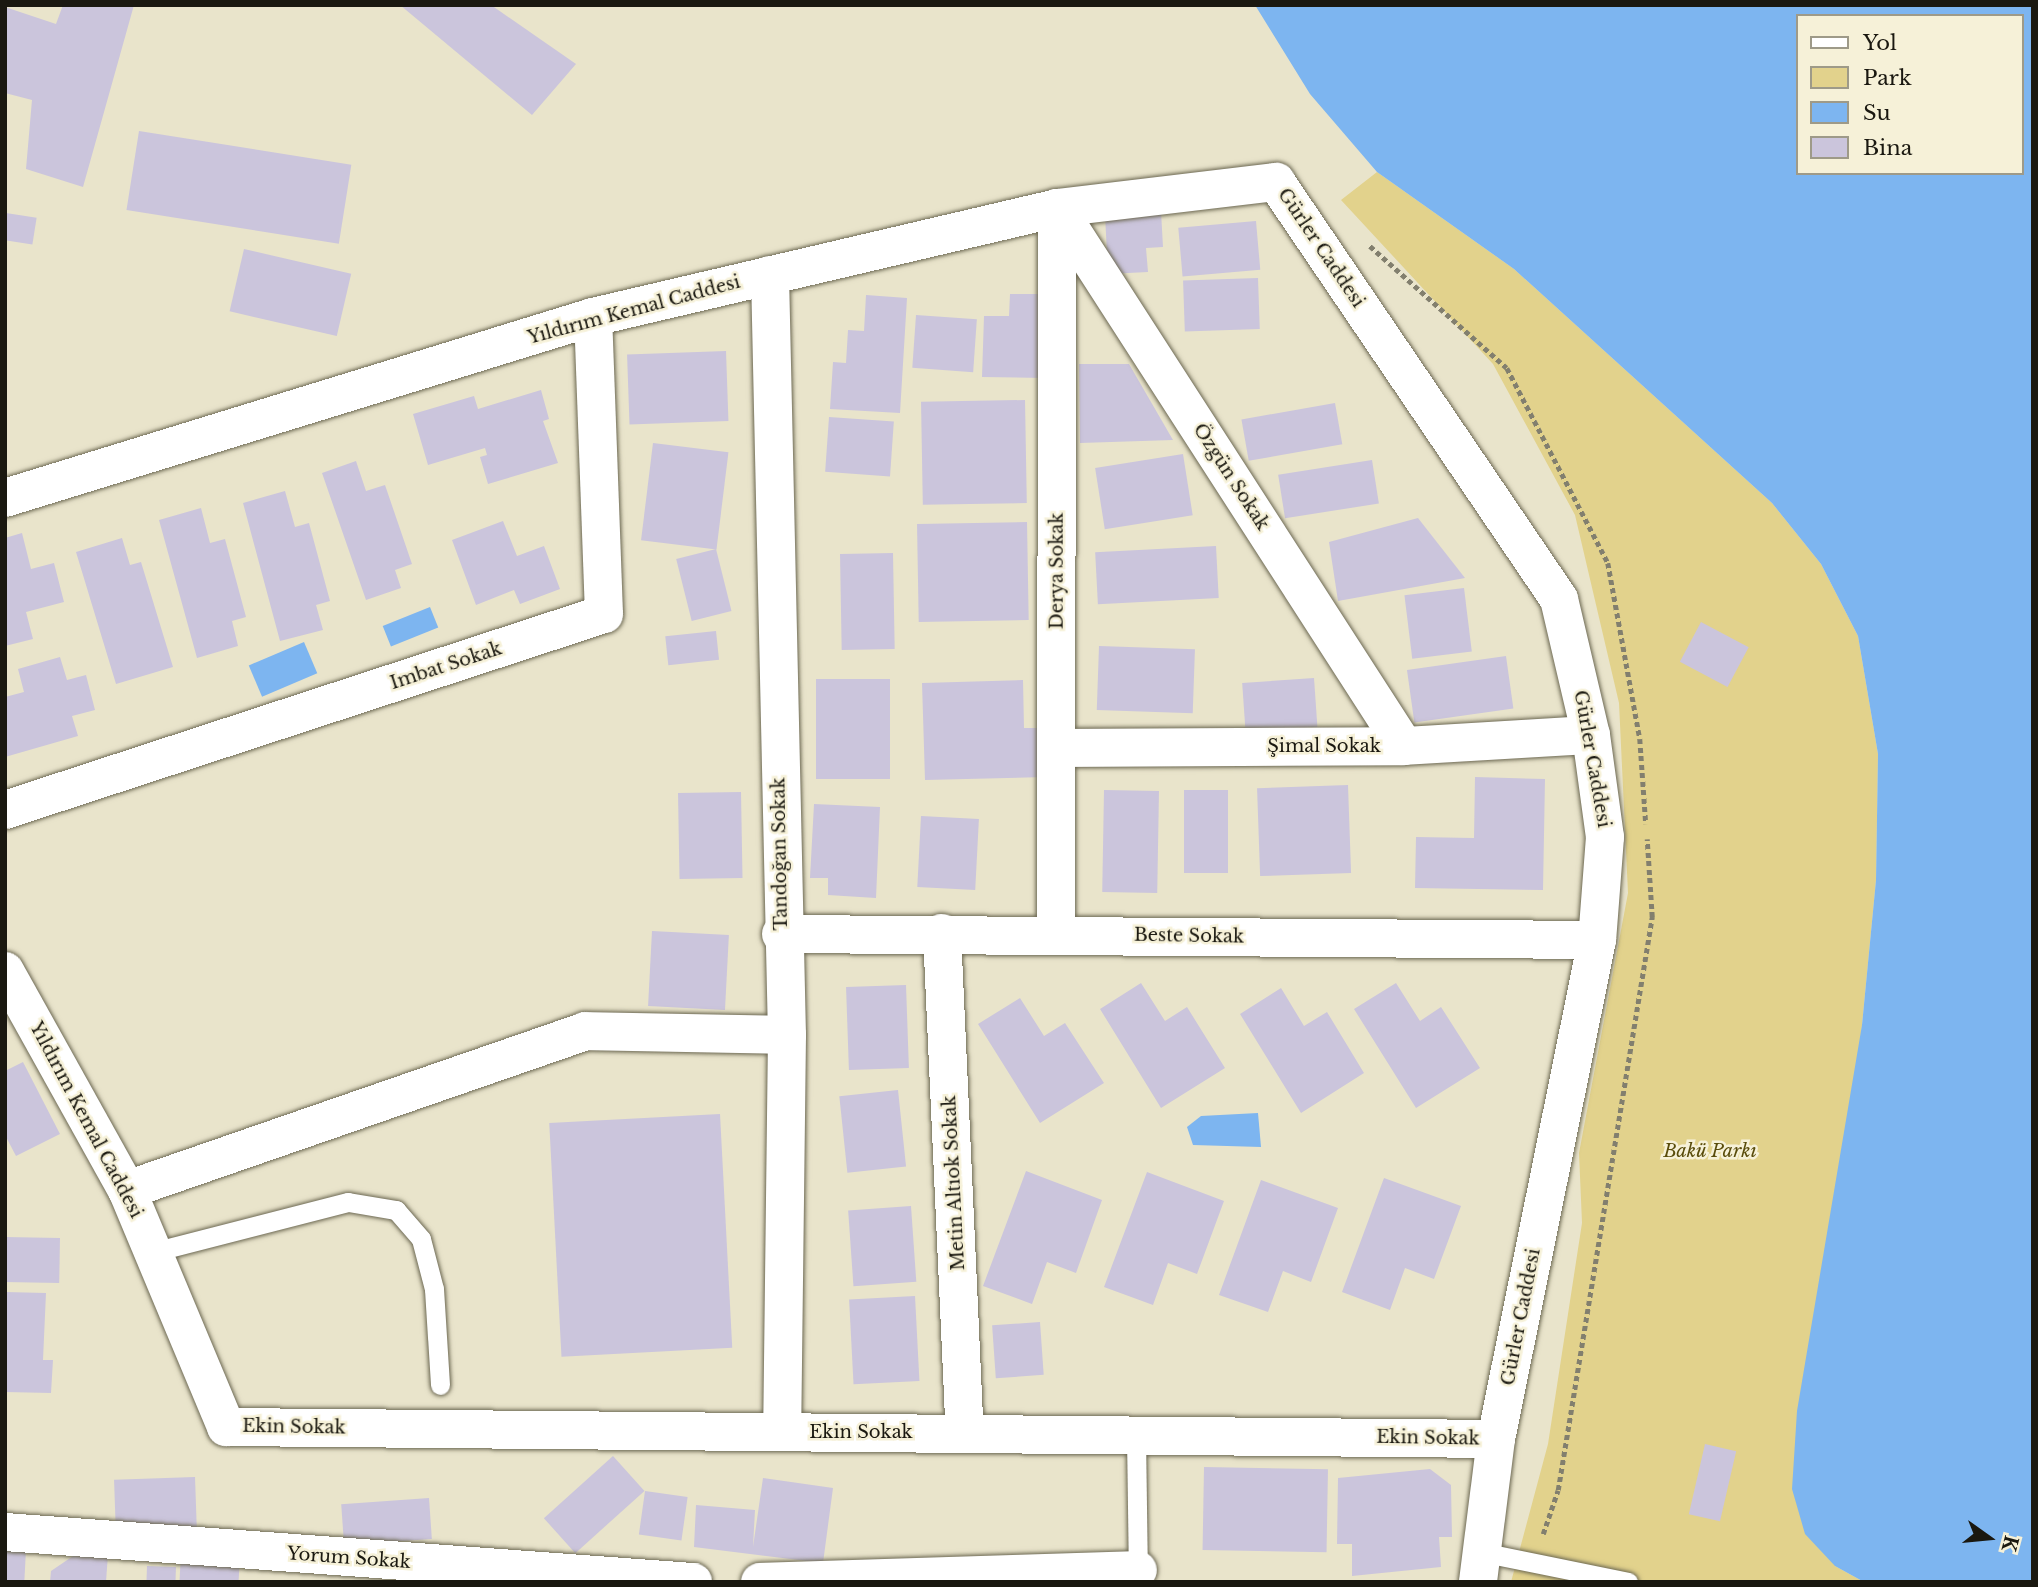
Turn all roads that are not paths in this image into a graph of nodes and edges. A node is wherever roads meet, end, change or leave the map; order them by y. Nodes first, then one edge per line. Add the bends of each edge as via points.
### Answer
1 (1276, 182) joint
2 (1057, 208) junction
3 (770, 275) junction
4 (593, 317) junction
5 (5, 498) edge
6 (1591, 735) junction
7 (1404, 746) junction
8 (1056, 748) junction
9 (5, 810) edge
10 (942, 933) junction
11 (781, 934) junction
12 (1056, 934) junction
13 (1597, 940) junction
14 (5, 971) edge
15 (788, 1035) junction
16 (127, 1190) junction
17 (153, 1252) junction
18 (440, 1385) dead end
19 (226, 1427) joint
20 (782, 1432) junction
21 (965, 1432) junction
22 (1136, 1436) junction
23 (1496, 1439) junction
24 (5, 1532) edge
25 (1480, 1567) edge
26 (1138, 1570) joint
27 (693, 1582) edge
28 (760, 1582) edge
29 (1628, 1582) edge

1 - 2 street, Yıldırım Kemal Caddesi
1 - 6 street, Gürler Caddesi via 1559,599
2 - 3 street, Yıldırım Kemal Caddesi
2 - 7 street, Özgün Sokak
2 - 8 street, Derya Sokak
3 - 4 street, Yıldırım Kemal Caddesi
3 - 11 street, Tandoğan Sokak
4 - 5 street, Yıldırım Kemal Caddesi
4 - 9 street, Imbat Sokak via 604,614
6 - 7 street, Şimal Sokak
6 - 13 street, Gürler Caddesi via 1605,837
7 - 8 street, Şimal Sokak
8 - 12 street, Derya Sokak
10 - 11 street, Beste Sokak
10 - 12 street, Beste Sokak
10 - 21 street, Metin Altıok Sokak
11 - 15 street, Tandoğan Sokak
12 - 13 street, Beste Sokak
13 - 23 street, Gürler Caddesi
14 - 16 street, Yıldırım Kemal Caddesi
15 - 16 street via 585,1031
15 - 20 street, Tandoğan Sokak
16 - 17 street, Yıldırım Kemal Caddesi
17 - 18 lane via 348,1202 396,1210 421,1239
17 - 19 street, Yıldırım Kemal Caddesi
19 - 20 street, Ekin Sokak
20 - 21 street, Ekin Sokak
21 - 22 street, Ekin Sokak
22 - 23 street, Ekin Sokak
22 - 26 lane
23 - 25 street, Gürler Caddesi
24 - 27 street, Yorum Sokak
25 - 29 lane via 1534,1561
26 - 28 street

